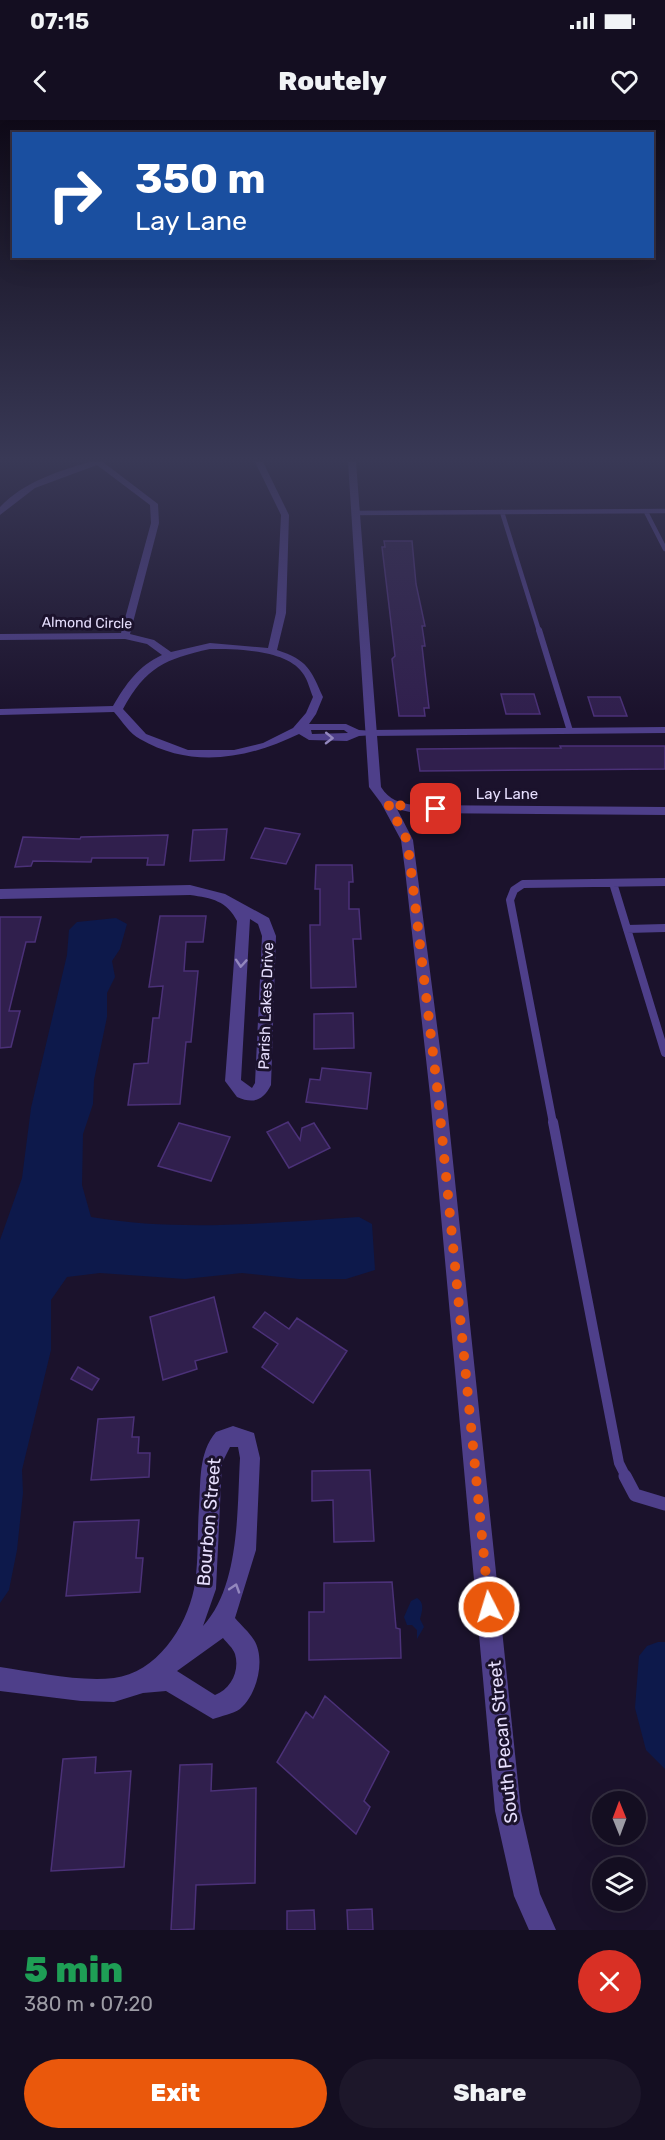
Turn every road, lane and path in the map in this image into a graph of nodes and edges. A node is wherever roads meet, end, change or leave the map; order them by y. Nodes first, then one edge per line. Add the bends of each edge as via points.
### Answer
1 (149, 546) edge
2 (284, 546) edge
3 (357, 546) edge
4 (513, 546) edge
5 (125, 636) junction
6 (0, 638) edge
7 (273, 652) junction
8 (168, 655) junction
9 (117, 709) junction
10 (0, 712) edge
11 (300, 730) junction
12 (665, 730) edge
13 (570, 731) junction
14 (370, 733) junction
15 (387, 802) junction
16 (665, 811) edge
17 (665, 882) edge
18 (613, 883) junction
19 (0, 894) edge
20 (236, 906) junction
21 (665, 928) edge
22 (627, 929) junction
23 (665, 1053) edge
24 (665, 1504) edge
25 (223, 1622) junction
26 (171, 1660) junction
27 (0, 1679) edge
28 (143, 1681) junction
29 (543, 1930) edge

1 - 5 street
2 - 7 street via 281,613
3 - 14 street
4 - 13 lane
5 - 6 street, Almond Circle
5 - 8 street, Almond Circle via 150,642
7 - 8 street via 210,646
7 - 11 street via 306,670 318,697
8 - 9 street via 143,669 129,685
9 - 10 street
9 - 11 street via 142,736 186,754 234,753 267,746
11 - 14 street via 309,737 347,738
12 - 13 lane
13 - 14 lane
14 - 15 street via 375,787
15 - 16 street, Lay Lane via 414,809
15 - 29 street, South Pecan Street via 407,840 414,893 438,1095 508,1811 527,1896
17 - 18 lane
18 - 22 lane
18 - 24 lane via 523,884 514,890 510,900 619,1463 635,1495
19 - 20 street, Parish Lakes Drive via 190,890 210,892
20 -> 20 street, Parish Lakes Drive via 244,921 234,1081 248,1095 256,1094 263,1084 268,936 264,921
21 - 22 lane
22 - 23 lane
25 - 26 street, Bourbon Street
25 -> 26 street, Bourbon Street via 245,1550 250,1458 247,1440 238,1435 217,1445 212,1463 205,1589 190,1630
25 - 28 street via 246,1648 248,1669 242,1687 231,1701 213,1707 168,1679
26 - 28 street, Bourbon Street
27 - 28 street, Bourbon Street via 114,1690

